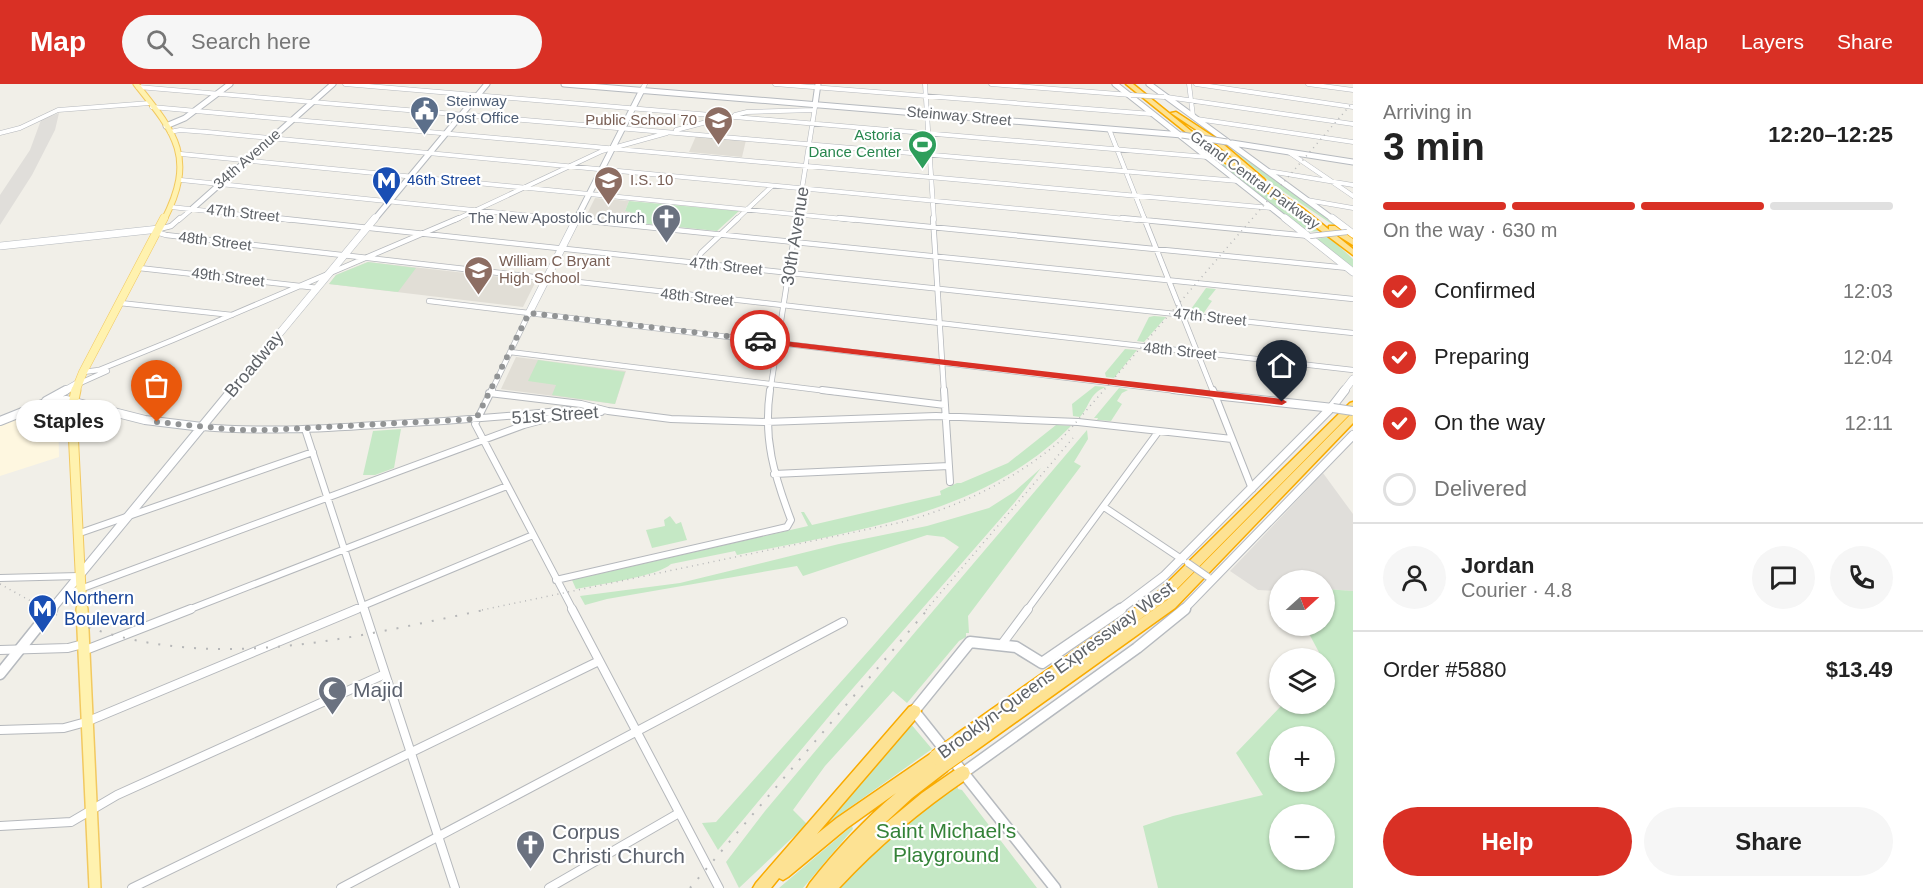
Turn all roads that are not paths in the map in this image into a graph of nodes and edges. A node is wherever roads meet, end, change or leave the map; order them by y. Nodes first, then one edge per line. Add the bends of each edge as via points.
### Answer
1 (230, 84) edge
2 (333, 84) edge
3 (345, 84) edge
4 (487, 84) edge
5 (564, 84) edge
6 (775, 84) edge
7 (925, 84) edge
8 (991, 84) edge
9 (1115, 84) edge
10 (1128, 84) edge
11 (1149, 84) edge
12 (1188, 84) edge
13 (1196, 84) edge
14 (1308, 84) edge
15 (137, 85) edge
16 (818, 86) edge
17 (644, 87) edge
18 (1134, 90) edge
19 (1353, 90) edge
20 (219, 92) junction
21 (478, 95) junction
22 (926, 96) junction
23 (1166, 97) junction
24 (315, 100) junction
25 (1191, 100) junction
26 (151, 105) junction
27 (815, 107) junction
28 (1353, 107) edge
29 (633, 108) junction
30 (195, 110) junction
31 (463, 113) junction
32 (927, 114) junction
33 (1152, 114) junction
34 (728, 116) junction
35 (1195, 117) junction
36 (294, 119) junction
37 (812, 124) junction
38 (1353, 124) edge
39 (623, 127) junction
40 (168, 129) junction
41 (1108, 129) junction
42 (670, 132) junction
43 (0, 133) edge
44 (447, 133) junction
45 (928, 133) junction
46 (1180, 135) junction
47 (271, 138) junction
48 (1353, 142) edge
49 (1229, 143) junction
50 (809, 144) junction
51 (613, 147) junction
52 (1117, 149) junction
53 (429, 153) junction
54 (1290, 153) junction
55 (181, 154) junction
56 (929, 154) junction
57 (1207, 157) junction
58 (248, 160) junction
59 (1353, 162) edge
60 (806, 165) junction
61 (568, 166) junction
62 (601, 170) junction
63 (1125, 171) junction
64 (1268, 171) junction
65 (411, 176) junction
66 (930, 177) junction
67 (181, 180) junction
68 (1238, 181) junction
69 (1332, 181) junction
70 (221, 183) junction
71 (1353, 185) edge
72 (772, 186) junction
73 (524, 187) junction
74 (802, 189) junction
75 (589, 194) junction
76 (1135, 196) junction
77 (1353, 196) edge
78 (391, 200) junction
79 (1307, 200) junction
80 (932, 201) junction
81 (171, 207) junction
82 (193, 208) junction
83 (1272, 208) junction
84 (1353, 208) edge
85 (477, 209) junction
86 (747, 210) junction
87 (798, 215) junction
88 (576, 220) junction
89 (1145, 222) junction
90 (369, 227) junction
91 (933, 228) junction
92 (156, 231) junction
93 (1331, 231) junction
94 (1351, 232) edge
95 (427, 233) junction
96 (719, 235) junction
97 (1309, 236) junction
98 (793, 242) junction
99 (1353, 245) edge
100 (0, 246) edge
101 (562, 248) junction
102 (1156, 249) junction
103 (1353, 255) edge
104 (344, 256) junction
105 (935, 257) junction
106 (366, 258) junction
107 (696, 263) junction
108 (139, 268) junction
109 (1351, 272) edge
110 (330, 273) junction
111 (788, 273) junction
112 (546, 279) junction
113 (1169, 280) junction
114 (300, 286) junction
115 (318, 288) junction
116 (937, 288) junction
117 (1353, 299) edge
118 (429, 301) dead end
119 (120, 303) junction
120 (783, 306) junction
121 (529, 313) junction
122 (1182, 314) junction
123 (233, 315) junction
124 (939, 324) junction
125 (1353, 333) edge
126 (779, 343) junction
127 (154, 347) junction
128 (510, 352) junction
129 (1197, 352) junction
130 (942, 362) junction
131 (1353, 370) edge
132 (83, 372) junction
133 (1353, 379) edge
134 (77, 384) junction
135 (772, 384) junction
136 (489, 393) junction
137 (1353, 393) edge
138 (1214, 395) junction
139 (73, 401) junction
140 (40, 405) junction
141 (945, 405) junction
142 (1353, 405) edge
143 (1332, 408) junction
144 (608, 411) junction
145 (1353, 411) edge
146 (947, 417) junction
147 (1353, 417) edge
148 (476, 419) junction
149 (0, 421) edge
150 (766, 422) junction
151 (202, 427) junction
152 (305, 429) junction
153 (1158, 432) junction
154 (1353, 435) edge
155 (1232, 440) junction
156 (483, 441) junction
157 (313, 452) junction
158 (950, 466) junction
159 (774, 474) junction
160 (950, 482) dead end
161 (1277, 482) junction
162 (507, 486) junction
163 (1252, 489) junction
164 (327, 497) junction
165 (1104, 507) junction
166 (127, 516) junction
167 (76, 534) junction
168 (533, 535) junction
169 (344, 549) junction
170 (1185, 561) junction
171 (79, 576) junction
172 (0, 578) edge
173 (1211, 579) junction
174 (556, 580) junction
175 (80, 590) junction
176 (63, 596) junction
177 (363, 606) junction
178 (843, 622) dead end
179 (1002, 644) junction
180 (83, 648) junction
181 (20, 649) junction
182 (0, 650) edge
183 (599, 661) junction
184 (0, 674) edge
185 (385, 674) junction
186 (914, 711) junction
187 (86, 722) junction
188 (0, 730) edge
189 (637, 732) junction
190 (963, 745) junction
191 (411, 752) junction
192 (939, 761) junction
193 (963, 773) junction
194 (92, 809) junction
195 (680, 813) junction
196 (0, 826) edge
197 (438, 837) junction
198 (95, 888) edge
199 (132, 888) edge
200 (341, 888) edge
201 (455, 888) edge
202 (549, 888) edge
203 (719, 888) edge
204 (763, 888) edge
205 (815, 888) edge
206 (829, 888) edge
207 (1055, 888) edge

1 - 20 street
2 - 24 street, 34th Avenue
3 - 21 street
4 - 21 street, Broadway
5 - 17 street, Steinway Street
6 - 16 street
7 - 22 street
8 - 18 street
9 - 18 street
10 - 18 highway, Grand Central Parkway
11 - 23 street
12 - 25 street
13 - 28 street
14 - 19 street
15 - 20 street
15 - 26 main road
16 - 22 street
16 - 27 street, 30th Avenue
17 - 27 street, Steinway Street
17 - 29 street
18 - 23 street, bridge
18 - 33 street
18 - 93 highway, Grand Central Parkway via 1224,160
18 - 93 highway, Grand Central Parkway via 1147,93 1215,140
20 - 24 street
20 - 30 street
21 - 29 street
21 - 31 street, Broadway
22 - 32 street
22 - 33 street
23 - 25 street
23 - 35 street
24 - 31 street
24 - 36 street, 34th Avenue
25 - 35 street
25 - 38 street
26 - 30 street
26 - 40 main road
26 - 43 street via 60,110
27 - 32 street, Steinway Street
27 - 34 street
27 - 37 street, 30th Avenue
29 - 34 street
29 - 39 street
30 - 36 street
30 - 40 street
31 - 39 street
31 - 44 street, Broadway
32 - 41 street, Steinway Street
32 - 45 street
33 - 46 street
34 - 37 street
34 - 42 street
35 - 48 street
35 - 49 street
36 - 44 street
36 - 47 street, 34th Avenue
37 - 45 street
37 - 50 street, 30th Avenue
39 - 42 street
39 - 51 street
40 - 47 street
40 - 55 main road
41 - 46 street, Steinway Street
41 - 52 street
42 - 50 street
42 - 51 street
44 - 51 street
44 - 53 street, Broadway
45 - 52 street
45 - 56 street
46 - 49 street, Steinway Street, bridge
46 - 57 street
47 - 53 street
47 - 58 street, 34th Avenue
49 - 54 street, Steinway Street
49 - 64 street
50 - 56 street
50 - 60 street, 30th Avenue
51 - 60 street
51 - 61 street
51 - 62 street
52 - 57 street
52 - 63 street
53 - 61 street
53 - 65 street, Broadway
54 - 59 street, Steinway Street
54 - 69 street
55 - 58 street
55 - 67 main road
56 - 63 street
56 - 66 street
57 - 68 street
58 - 65 street
58 - 70 street, 34th Avenue
60 - 66 street
60 - 74 street, 30th Avenue
61 - 62 street
61 - 73 street
62 - 72 street
62 - 75 street
63 - 68 street
63 - 76 street
64 - 69 street
64 - 79 street
65 - 73 street
65 - 78 street, Broadway
66 - 76 street
66 - 80 street
67 - 70 street
67 - 81 main road
68 - 83 street
69 - 71 street
69 - 77 street
70 - 78 street
70 - 82 street, 34th Avenue
72 - 74 street
72 - 86 street
73 - 75 street
73 - 85 street
74 - 80 street
74 - 87 street, 30th Avenue
75 - 86 street
75 - 88 street
76 - 83 street
76 - 89 street
78 - 85 street
78 - 90 street, Broadway
79 - 84 street
79 - 94 street
80 - 89 street
80 - 91 street
81 - 82 street, 47th Street
81 - 92 main road
82 - 90 street, 47th Street
82 - 92 street, 34th Avenue via 171,226
83 - 97 street
85 - 88 street
85 - 95 street
86 - 87 street
86 - 96 street
87 - 91 street
87 - 98 street, 30th Avenue
88 - 96 street
88 - 101 street
89 - 97 street
89 - 102 street
90 - 95 street, 47th Street
90 - 104 street, Broadway
91 - 102 street
91 - 105 street
92 - 100 street, 48th Street
92 - 104 street, 48th Street
92 - 108 main road
93 - 99 highway, Grand Central Parkway
93 - 103 highway
94 - 97 street, bridge
95 - 101 street, 47th Street
95 - 106 street
96 - 98 street
96 - 107 street
97 - 109 street
98 - 105 street
98 - 111 street, 30th Avenue
101 - 107 street, 47th Street
101 - 112 street
102 - 109 street
102 - 113 street
104 - 106 street, 48th Street
104 - 110 street, Broadway
105 - 113 street
105 - 116 street
106 - 110 street
106 - 112 street, 48th Street
107 - 111 street, 47th Street
108 - 114 street, 49th Street
108 - 119 main road
110 - 114 street
110 - 115 main road, Broadway
111 - 116 street, 47th Street
111 - 120 street, 30th Avenue
112 - 120 street, 48th Street
112 - 121 street
113 - 117 street
113 - 122 street
114 - 115 street, 49th Street
114 - 123 street
115 - 151 main road, Broadway
116 - 122 street, 47th Street
116 - 124 street
118 - 121 street
119 - 123 street
119 - 132 main road
120 - 124 street, 48th Street
120 - 126 street, 30th Avenue
121 - 126 street
121 - 128 street
122 - 125 street, 47th Street
122 - 129 street
123 - 127 street
124 - 129 street, 48th Street
124 - 130 street
126 - 130 street
126 - 135 street, 30th Avenue
127 - 132 street
127 - 134 street
128 - 135 street
128 - 136 street
129 - 131 street, 48th Street
129 - 138 street
130 - 138 street
130 - 141 street
132 - 134 main road
133 - 143 street, Brooklyn-Queens Expressway West
134 - 139 main road
134 - 140 street
135 - 141 street
135 - 150 street, 30th Avenue
136 - 144 street
136 - 148 street
137 - 161 highway
138 - 143 street
138 - 155 street
139 - 140 street
139 - 151 street, 51st Street via 132,417
139 - 167 main road
140 - 149 street
141 - 146 street
142 - 161 highway, Brooklyn-Queens Expressway West
143 - 145 street, bridge
143 - 163 street, Brooklyn-Queens Expressway West
144 - 148 street, 51st Street via 578,409
144 - 150 street via 680,420
144 - 156 street via 547,418
146 - 150 street
146 - 153 street via 1078,422
146 - 158 street
147 - 190 highway, Brooklyn-Queens Expressway West via 1171,603
148 - 152 street, 51st Street
148 - 156 street
150 - 159 street, 30th Avenue
151 - 152 street, 51st Street
151 - 166 street, Broadway
152 - 157 street
153 - 155 street
153 - 165 street
154 - 173 street, Brooklyn-Queens Expressway West
155 - 163 street
156 - 162 street
156 - 164 street
157 - 164 street
157 - 166 street
158 - 159 street
158 - 160 street
159 - 174 street, 30th Avenue via 791,520 787,527
161 - 190 highway, Brooklyn-Queens Expressway West via 1161,597
162 - 168 street
162 - 169 street
163 - 170 street, Brooklyn-Queens Expressway West
164 - 169 street
164 - 175 street
165 - 170 street
165 - 179 street
166 - 167 street
166 - 171 street, Broadway
167 - 171 main road
168 - 174 street
168 - 177 street
169 - 177 street
169 - 180 street
170 - 173 street, bridge
170 - 179 street, Brooklyn-Queens Expressway West via 1044,663 1016,647
171 - 172 street
171 - 175 main road
171 - 176 street, Broadway
173 - 193 street, Brooklyn-Queens Expressway West via 1187,607 1137,648
174 - 183 street
175 - 176 street
175 - 180 main road
176 - 181 street, Broadway
177 - 185 street
177 - 187 street
178 - 189 street
179 - 186 street via 970,642
180 - 181 street
180 - 187 main road
181 - 182 street
181 - 184 street, Broadway
183 - 189 street
183 - 191 street
185 - 191 street
185 - 194 street
186 - 193 street
186 - 204 highway
187 - 188 street via 64,728
187 - 194 main road
189 - 195 street
189 - 197 street
190 - 192 highway, Brooklyn-Queens Expressway West, bridge
191 - 197 street
191 - 199 street
192 - 204 highway, Brooklyn-Queens Expressway West via 830,832
192 - 205 highway, Brooklyn-Queens Expressway West via 872,822
193 - 206 highway via 889,828
193 - 207 street
194 - 196 street via 68,823
194 - 198 main road
195 - 202 street
195 - 203 street
197 - 200 street
197 - 201 street

